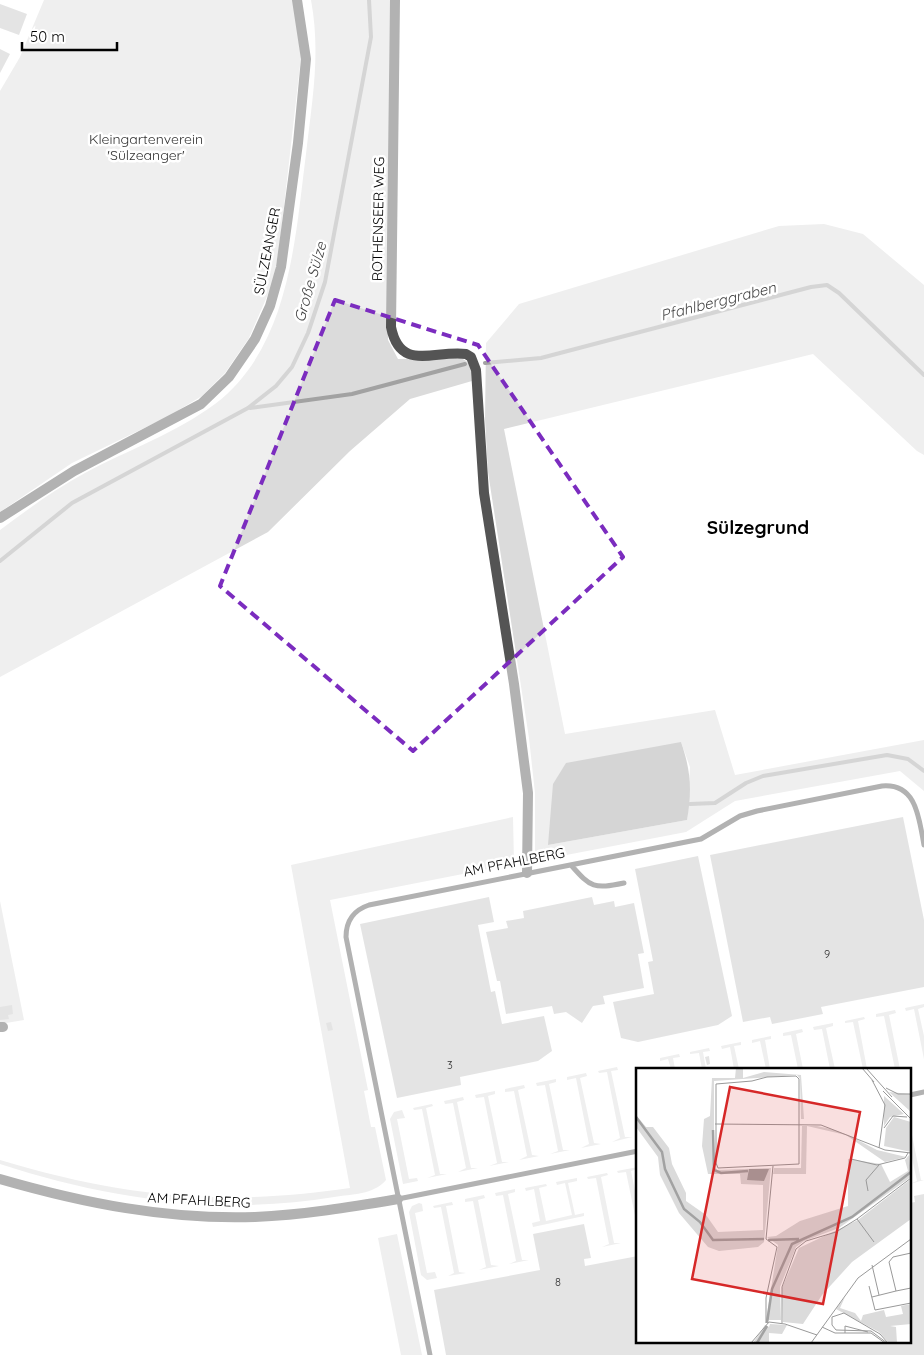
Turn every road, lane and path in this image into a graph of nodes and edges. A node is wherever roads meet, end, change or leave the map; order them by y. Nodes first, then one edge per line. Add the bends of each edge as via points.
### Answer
1 (297, 0) edge
2 (395, 0) edge
3 (0, 518) edge
4 (924, 845) edge
5 (571, 865) junction
6 (527, 873) junction
7 (624, 883) dead end
8 (636, 1151) edge
9 (0, 1179) edge
10 (398, 1199) junction
11 (430, 1355) edge

1 - 3 street, SÜLZEANGER via 306,59 298,143 281,267 270,306 255,339 229,377 201,404 74,470
2 - 6 street, ROTHENSEER WEG via 392,336 398,348 410,355 464,353 471,357 475,368 484,493 526,779 529,809
4 - 5 lane, AM PFAHLBERG via 912,799 904,790 888,785 757,811 733,820 701,839
5 - 6 lane, AM PFAHLBERG
5 - 7 lane via 592,886 598,888
6 - 10 lane, AM PFAHLBERG via 369,906 354,914 347,925 348,945
8 - 10 lane, AM PFAHLBERG
9 - 10 street, AM PFAHLBERG via 100,1204 204,1216 284,1216
10 - 11 lane, AM PFAHLBERG

